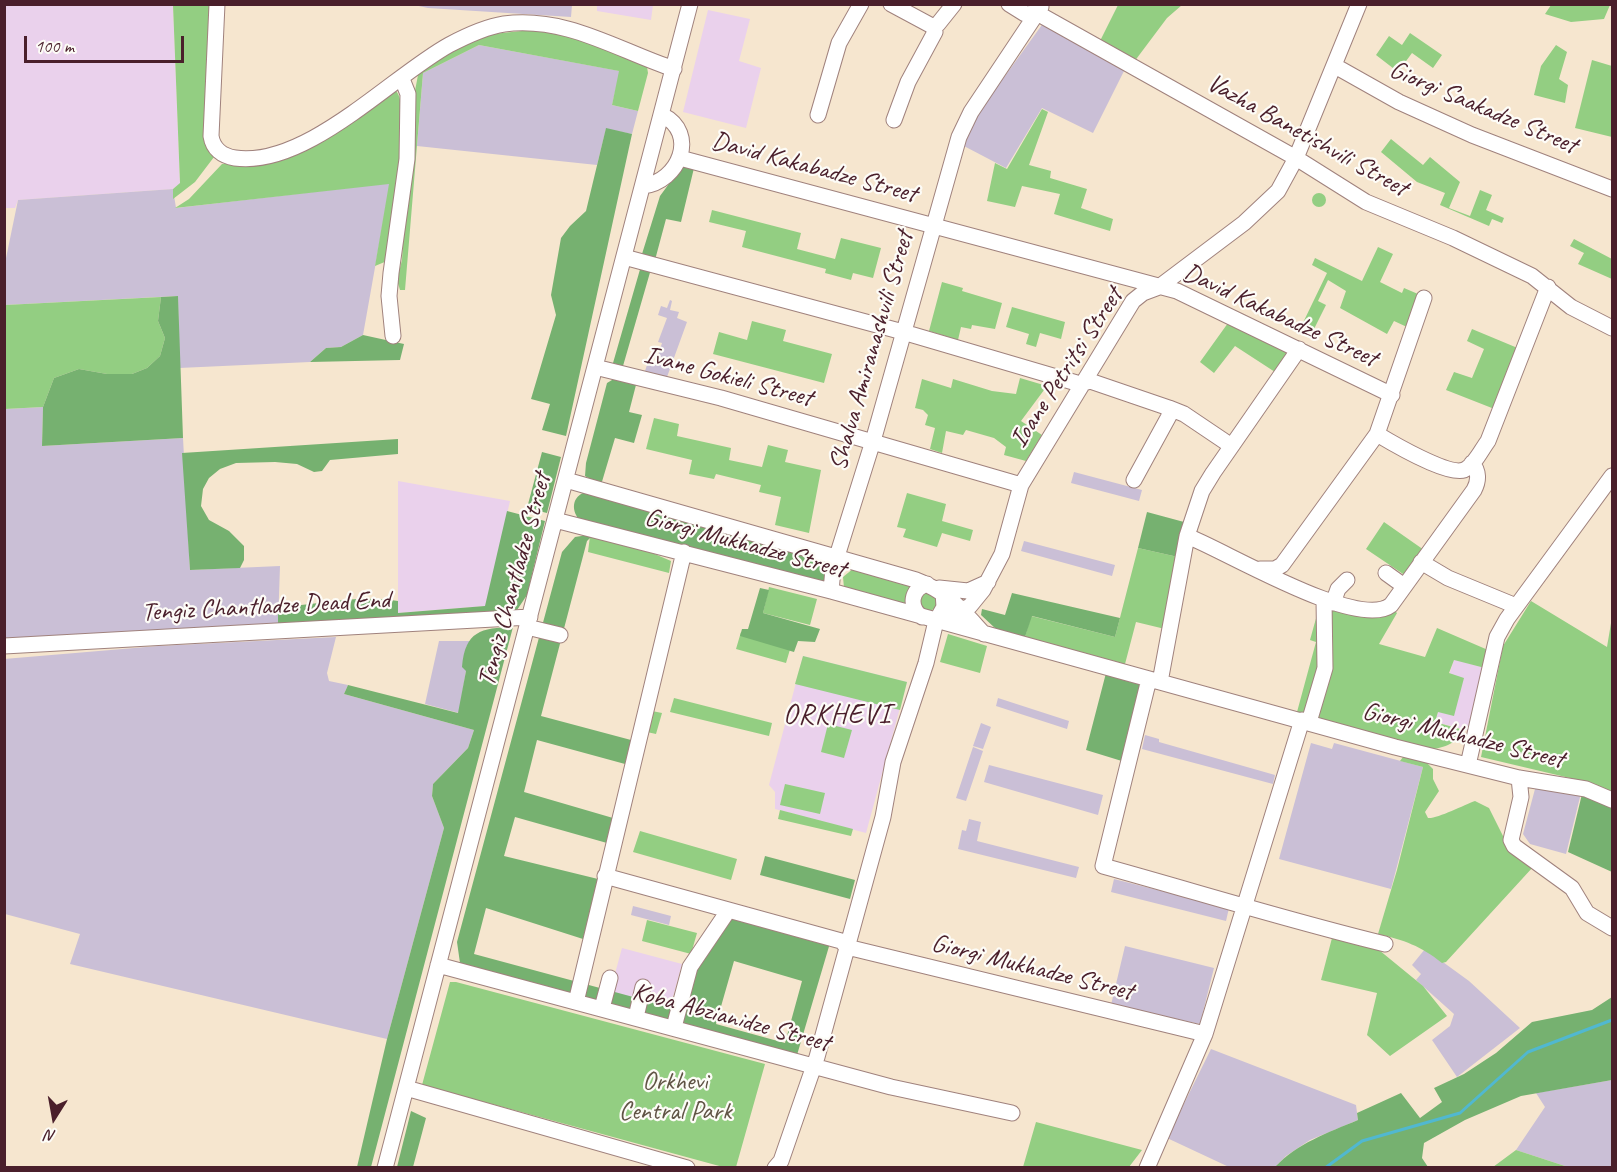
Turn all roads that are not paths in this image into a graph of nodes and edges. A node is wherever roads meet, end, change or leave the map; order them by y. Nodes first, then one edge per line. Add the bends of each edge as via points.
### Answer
1 (217, 4) edge
2 (690, 4) edge
3 (861, 4) edge
4 (891, 4) edge
5 (954, 4) edge
6 (1009, 4) edge
7 (1359, 4) edge
8 (1040, 9) edge
9 (932, 26) junction
10 (1335, 66) junction
11 (674, 69) junction
12 (402, 79) junction
13 (662, 115) junction
14 (818, 115) dead end
15 (894, 120) dead end
16 (680, 158) junction
17 (1296, 158) junction
18 (643, 186) junction
19 (1612, 189) edge
20 (933, 225) junction
21 (624, 256) junction
22 (1159, 287) junction
23 (1548, 287) junction
24 (1424, 298) dead end
25 (1612, 328) edge
26 (903, 332) junction
27 (393, 336) dead end
28 (1299, 349) junction
29 (595, 367) junction
30 (1080, 384) junction
31 (1392, 395) junction
32 (1169, 408) junction
33 (1377, 434) junction
34 (873, 441) junction
35 (1230, 445) junction
36 (1472, 463) junction
37 (1612, 476) edge
38 (566, 480) junction
39 (1134, 480) dead end
40 (1021, 485) junction
41 (555, 520) junction
42 (1187, 536) junction
43 (684, 552) junction
44 (838, 556) junction
45 (1421, 562) junction
46 (1260, 569) junction
47 (1386, 573) dead end
48 (1347, 580) dead end
49 (988, 582) junction
50 (1404, 586) junction
51 (936, 588) junction
52 (831, 591) junction
53 (1329, 602) junction
54 (1516, 606) junction
55 (962, 610) junction
56 (929, 619) junction
57 (528, 622) junction
58 (984, 634) junction
59 (560, 635) dead end
60 (4, 646) edge
61 (1154, 680) junction
62 (1305, 721) junction
63 (1468, 765) junction
64 (1519, 778) junction
65 (1610, 795) edge
66 (605, 876) junction
67 (1246, 905) junction
68 (728, 911) junction
69 (1612, 928) edge
70 (1385, 944) dead end
71 (847, 947) junction
72 (438, 966) junction
73 (610, 978) dead end
74 (643, 987) dead end
75 (576, 1002) junction
76 (602, 1008) junction
77 (636, 1017) junction
78 (674, 1028) junction
79 (1205, 1034) junction
80 (815, 1064) junction
81 (406, 1088) junction
82 (1012, 1113) dead end
83 (385, 1167) edge
84 (687, 1167) edge
85 (775, 1167) edge
86 (1147, 1167) edge

1 - 12 street via 211,136 212,144 223,155 258,159 284,151 341,120
2 - 11 street, Tengiz Chantladze Street
3 - 14 street via 839,43
4 - 9 street
5 - 9 street
6 - 8 street, Vazha Banetishvili Street via 1025,14
7 - 10 street, Ioane Petritsi Street
8 - 17 street, Vazha Banetishvili Street
8 - 20 street, Shalva Amiranashvili Street via 964,123
9 - 15 street via 935,32 908,82
10 - 17 street, Ioane Petritsi Street
10 - 19 street, Giorgi Saakadze Street via 1399,102 1472,135
11 - 12 street via 573,28 506,24 489,27 448,46
11 - 13 street, Tengiz Chantladze Street
12 - 27 street via 408,94 407,159 389,296
13 - 16 street, David Kakabadze Street via 679,132
13 - 18 street, Tengiz Chantladze Street
16 - 18 street, David Kakabadze Street via 660,182
16 - 20 street, David Kakabadze Street
17 - 22 street, Ioane Petritsi Street via 1278,191 1244,224
17 - 23 street, Vazha Banetishvili Street via 1366,202 1453,238
18 - 21 street, Tengiz Chantladze Street
20 - 22 street, David Kakabadze Street
20 - 26 street, Shalva Amiranashvili Street
21 - 26 street
21 - 29 street, Tengiz Chantladze Street
22 - 28 street, David Kakabadze Street via 1178,291
22 - 30 street, Ioane Petritsi Street via 1133,301
23 - 25 street, Vazha Banetishvili Street via 1571,307
23 - 36 street via 1501,411 1488,441
24 - 31 street
26 - 30 street
26 - 34 street, Shalva Amiranashvili Street
28 - 31 street, David Kakabadze Street
28 - 35 street
29 - 34 street, Ivane Gokieli Street
29 - 38 street, Tengiz Chantladze Street
30 - 32 street via 1090,381
30 - 40 street, Ioane Petritsi Street
31 - 33 street, David Kakabadze Street
32 - 35 street
32 - 39 street via 1169,416
33 - 36 street via 1454,471 1464,470
33 - 46 street, David Kakabadze Street via 1287,559 1275,569
34 - 40 street, Ivane Gokieli Street
34 - 44 street, Shalva Amiranashvili Street
35 - 42 street via 1202,491
36 - 45 street via 1477,483
37 - 54 street
38 - 41 street, Tengiz Chantladze Street
38 - 44 street, Giorgi Mukhadze Street
40 - 49 street, Ioane Petritsi Street via 1002,554
41 - 43 street, Giorgi Mukhadze Street
41 - 57 street, Tengiz Chantladze Street
42 - 46 street
42 - 61 street
43 - 52 street, Giorgi Mukhadze Street
43 - 66 street
44 - 51 street, Giorgi Mukhadze Street
44 - 52 street, Shalva Amiranashvili Street
45 - 50 street
45 - 54 street via 1448,578
46 - 53 street
47 - 50 street
48 - 53 street
49 - 51 street via 968,591
49 - 55 street, Ioane Petritsi Street
50 - 53 street via 1391,605 1381,611 1355,610
51 - 55 street
51 - 56 street via 944,607
51 - 56 street via 917,589 913,598 915,609
52 - 56 street, Giorgi Mukhadze Street
53 - 62 street via 1325,668
54 - 63 street via 1497,637
55 - 56 street
55 - 58 street
56 - 58 street, Giorgi Mukhadze Street
56 - 71 street via 926,663 893,762 883,818
57 - 59 street, Tengiz Chantladze Dead End
57 - 60 street, Tengiz Chantladze Dead End
57 - 72 street, Tengiz Chantladze Street
58 - 61 street, Giorgi Mukhadze Street
61 - 62 street, Giorgi Mukhadze Street
61 - 67 street via 1103,866
62 - 63 street, Giorgi Mukhadze Street
62 - 67 street
63 - 64 street, Giorgi Mukhadze Street
64 - 65 street, Giorgi Mukhadze Street
64 - 69 street via 1521,797 1511,840 1514,846 1572,888 1587,913
66 - 68 street, Giorgi Mukhadze Street
66 - 75 street
67 - 70 street
67 - 79 street
68 - 71 street, Giorgi Mukhadze Street via 841,941
68 - 78 street via 690,967
71 - 79 street, Giorgi Mukhadze Street
71 - 80 street
72 - 75 street, Koba Abzianidze Street
72 - 81 street, Tengiz Chantladze Street
73 - 76 street
74 - 77 street
75 - 76 street, Koba Abzianidze Street
76 - 77 street, Koba Abzianidze Street
77 - 78 street, Koba Abzianidze Street
78 - 80 street, Koba Abzianidze Street
79 - 86 street
80 - 82 street, Koba Abzianidze Street via 953,1102
80 - 85 street via 781,1161
81 - 83 street, Tengiz Chantladze Street
81 - 84 street

